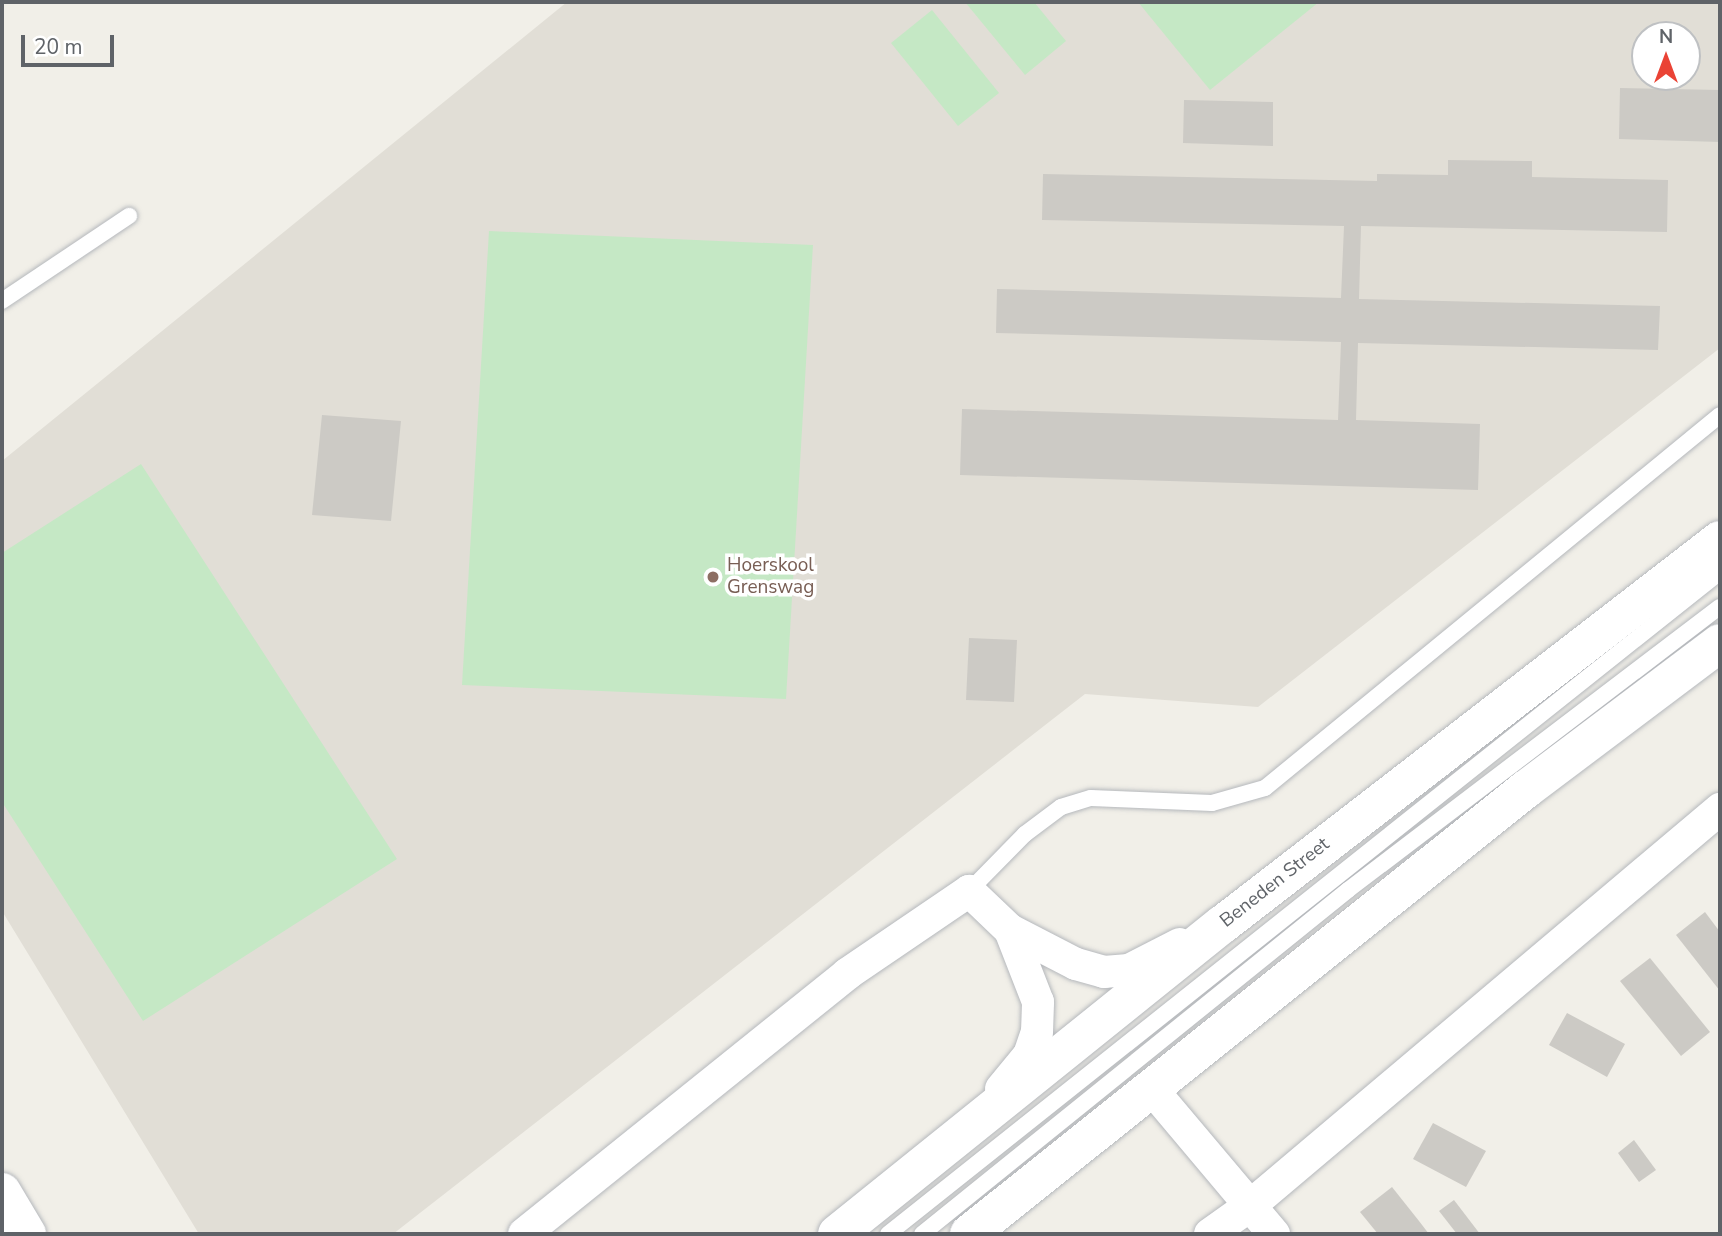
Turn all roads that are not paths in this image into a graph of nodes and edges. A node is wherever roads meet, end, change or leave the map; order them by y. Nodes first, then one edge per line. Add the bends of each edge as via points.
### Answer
1 (130, 216) dead end
2 (2, 301) edge
3 (1720, 415) edge
4 (1720, 540) edge
5 (1720, 572) edge
6 (1720, 607) edge
7 (1720, 643) edge
8 (1720, 809) edge
9 (969, 891) junction
10 (1223, 924) junction
11 (1010, 930) junction
12 (1151, 1088) junction
13 (971, 1125) junction
14 (2, 1192) edge
15 (1251, 1205) junction
16 (28, 1233) edge
17 (524, 1234) edge
18 (837, 1234) edge
19 (888, 1234) edge
20 (922, 1234) edge
21 (969, 1234) edge
22 (1210, 1234) edge
23 (1274, 1234) edge

1 - 2 lane
3 - 9 lane via 1265,788 1212,803 1091,798 1061,807 1025,834
4 - 10 main road, Beneden Street
5 - 19 lane
6 - 20 lane via 1348,890
7 - 12 main road via 1525,790
8 - 15 street
9 - 11 street
9 - 17 street via 847,974
10 - 11 street via 1129,970 1104,972 1076,964
10 - 13 main road, Beneden Street
11 - 13 street via 1038,1002 1037,1032 1029,1055
12 - 15 street
12 - 21 main road
13 - 18 main road, Beneden Street
14 - 16 main road
15 - 22 street
15 - 23 street

